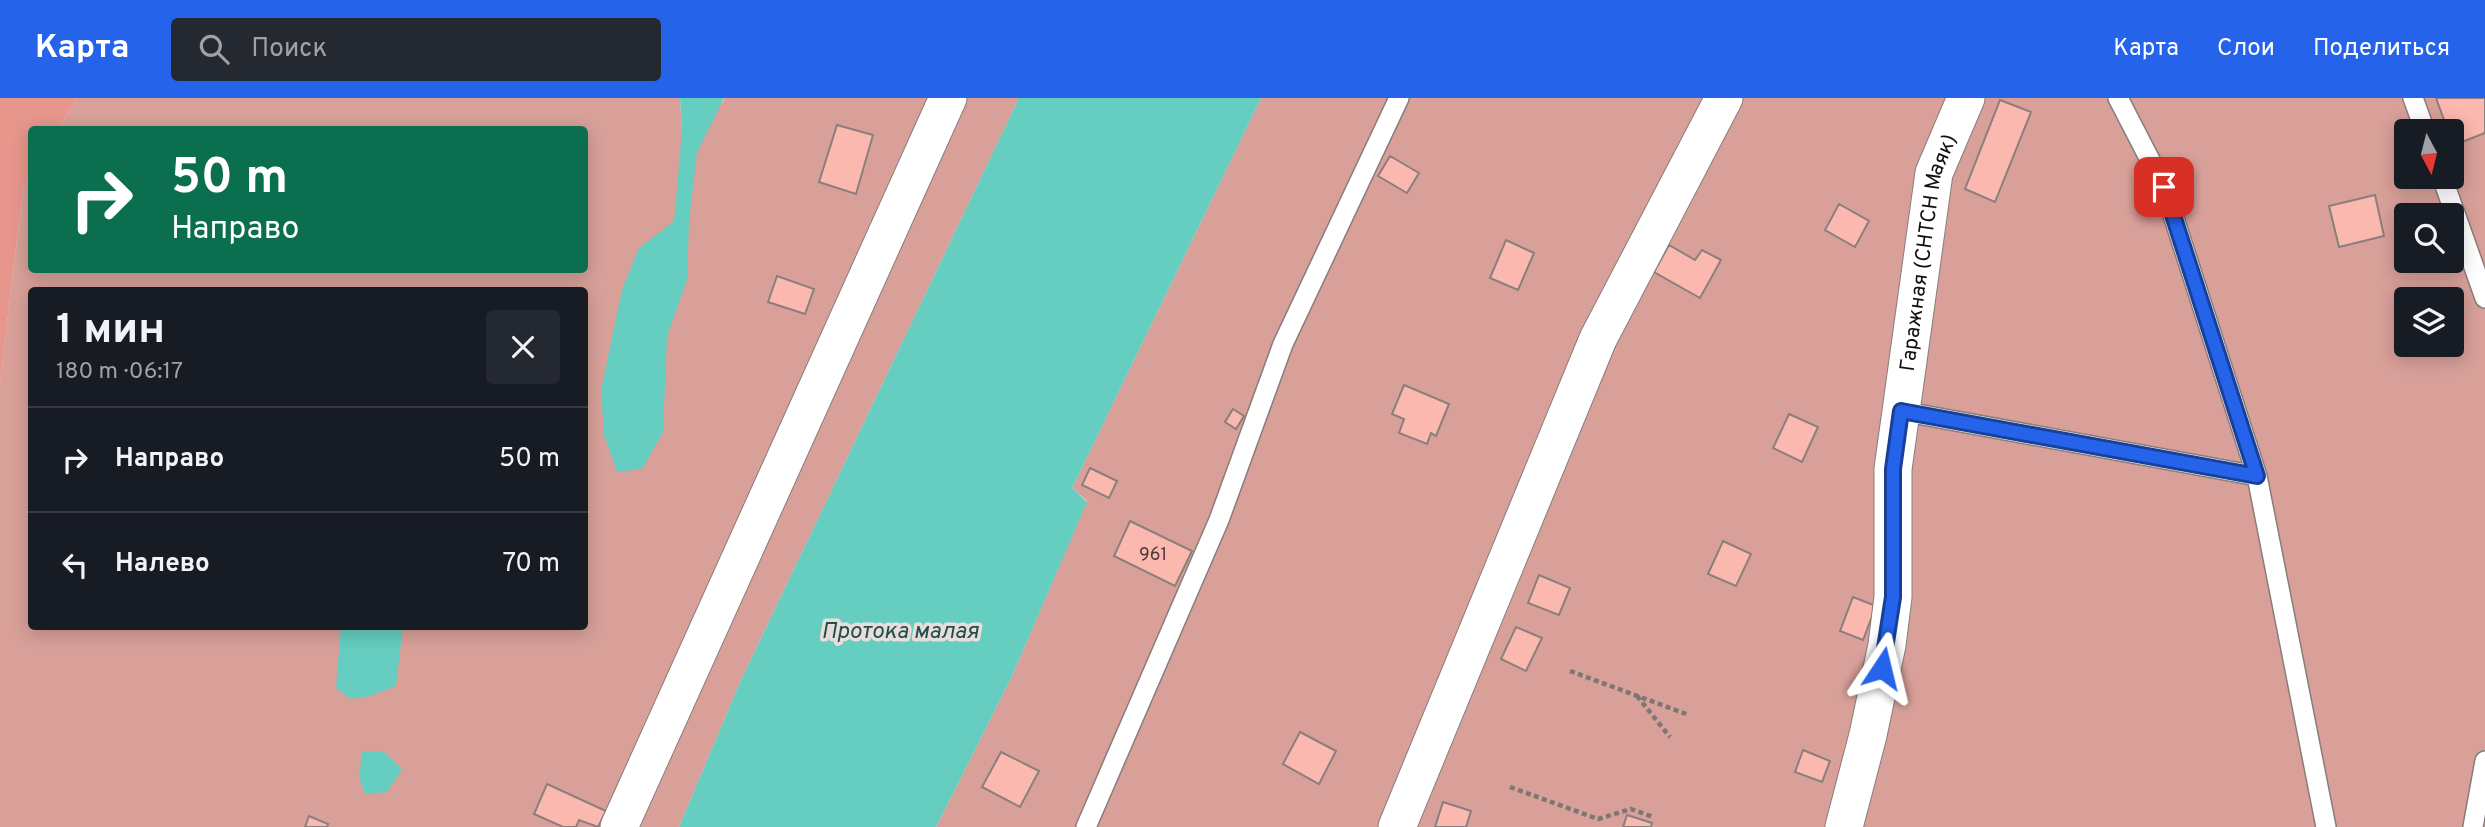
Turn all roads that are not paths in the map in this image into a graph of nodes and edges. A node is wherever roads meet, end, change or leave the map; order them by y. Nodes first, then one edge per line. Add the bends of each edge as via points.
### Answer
1 (948, 98) edge
2 (1399, 98) edge
3 (1724, 98) edge
4 (1966, 98) edge
5 (2118, 98) edge
6 (2413, 98) edge
7 (2421, 119) edge
8 (2446, 189) edge
9 (2485, 298) edge
10 (1901, 411) junction
11 (2257, 476) junction
12 (2485, 761) edge
13 (619, 827) edge
14 (1086, 827) edge
15 (1397, 827) edge
16 (1844, 827) edge
17 (2326, 827) edge
18 (2473, 827) edge

1 - 13 street
2 - 14 lane via 1283,344 1219,520
3 - 15 street via 1598,339
4 - 10 street, Гаражная (СНТСН Маяк) via 1934,173
5 - 11 lane via 2164,187
6 - 7 lane
8 - 9 lane
10 - 11 lane
10 - 16 street, Гаражная (СНТСН Маяк) via 1893,469 1893,597 1887,645
11 - 17 lane
12 - 18 lane

